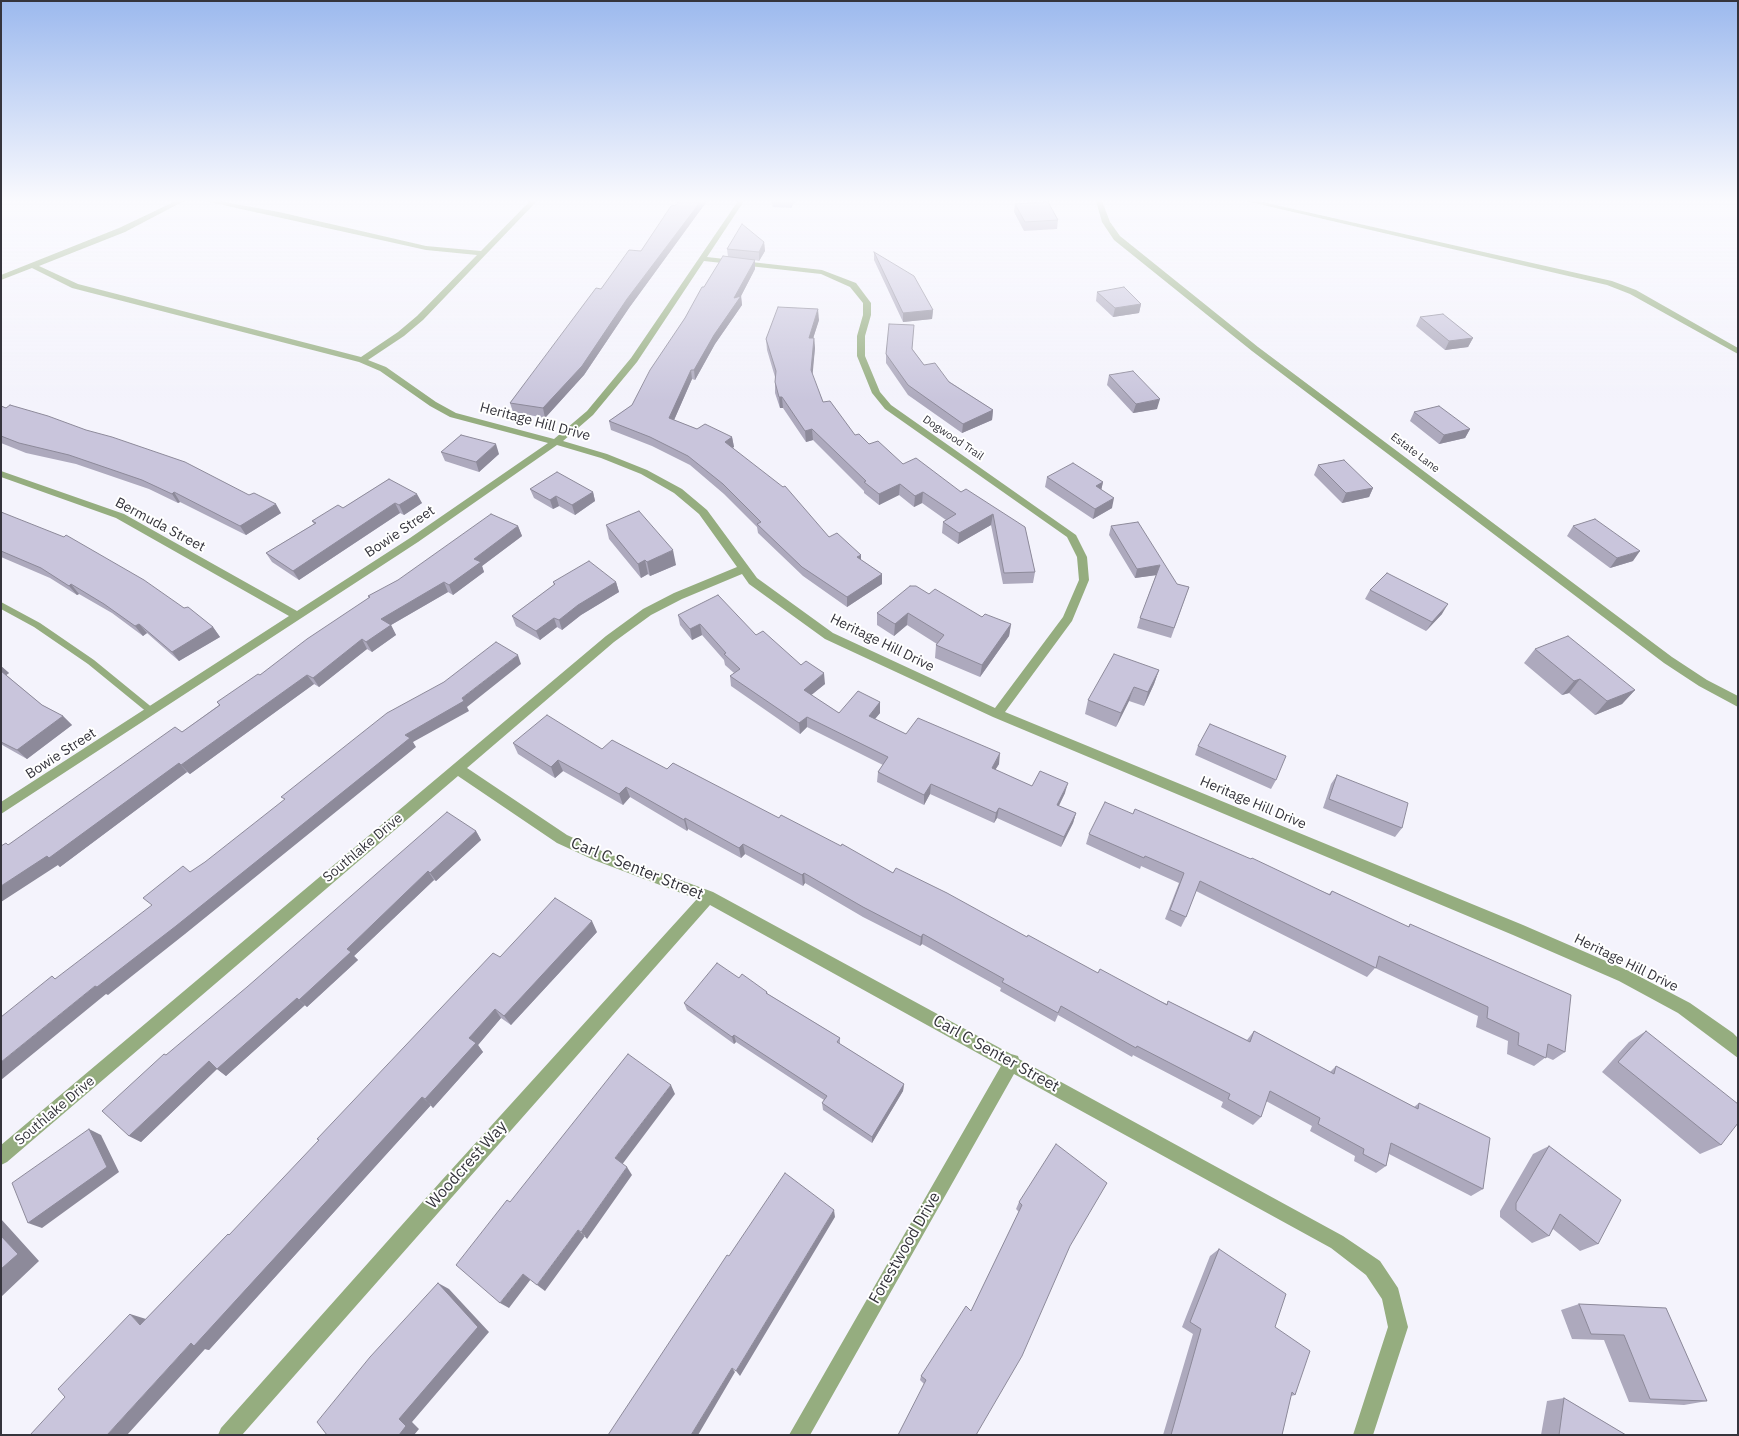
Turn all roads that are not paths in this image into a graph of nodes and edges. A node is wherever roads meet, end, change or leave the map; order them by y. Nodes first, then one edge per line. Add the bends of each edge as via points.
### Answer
1 (28, 268) edge
2 (37, 268) edge
3 (469, 268) edge
4 (697, 268) edge
5 (786, 268) edge
6 (1154, 268) edge
7 (1543, 268) edge
8 (1, 278) edge
9 (1738, 352) edge
10 (362, 360) junction
11 (556, 442) junction
12 (1, 474) edge
13 (743, 569) junction
14 (1, 605) edge
15 (298, 616) junction
16 (1738, 702) edge
17 (151, 711) junction
18 (997, 714) junction
19 (457, 768) junction
20 (1, 809) edge
21 (708, 898) junction
22 (1738, 1050) edge
23 (1012, 1062) junction
24 (1, 1156) edge
25 (228, 1435) edge
26 (798, 1435) edge
27 (1363, 1435) edge

1 - 8 street
2 - 10 street, Heritage Hill Drive via 75,286
3 - 10 street via 410,327
4 - 11 street, Bowie Street via 634,360 590,413
5 - 18 street, Dogwood Trail via 822,272 853,284 867,303 861,356 876,393 914,427 1071,535 1082,557 1084,580 1068,618
6 - 16 street, Estate Lane via 1248,343 1668,660
7 - 9 street via 1609,283 1633,292
10 - 11 street, Heritage Hill Drive via 383,369 453,415
11 - 13 street, Heritage Hill Drive via 644,472 678,491 703,512
11 - 15 street, Bowie Street
12 - 15 street, Bermuda Street via 120,516
13 - 18 street, Heritage Hill Drive via 753,581 829,636
13 - 19 street, Southlake Drive via 647,612 610,639
14 - 17 lane via 91,662
15 - 17 street, Bowie Street
17 - 20 street, Bowie Street
18 - 22 street, Heritage Hill Drive via 1624,976 1684,1008
19 - 21 street, Carl C Senter Street via 562,838 599,856
19 - 24 street, Southlake Drive
21 - 23 street, Carl C Senter Street
21 - 25 street, Woodcrest Way
23 - 26 street, Forestwood Drive
23 - 27 street, Carl C Senter Street via 1337,1242 1373,1268 1391,1295 1398,1327

